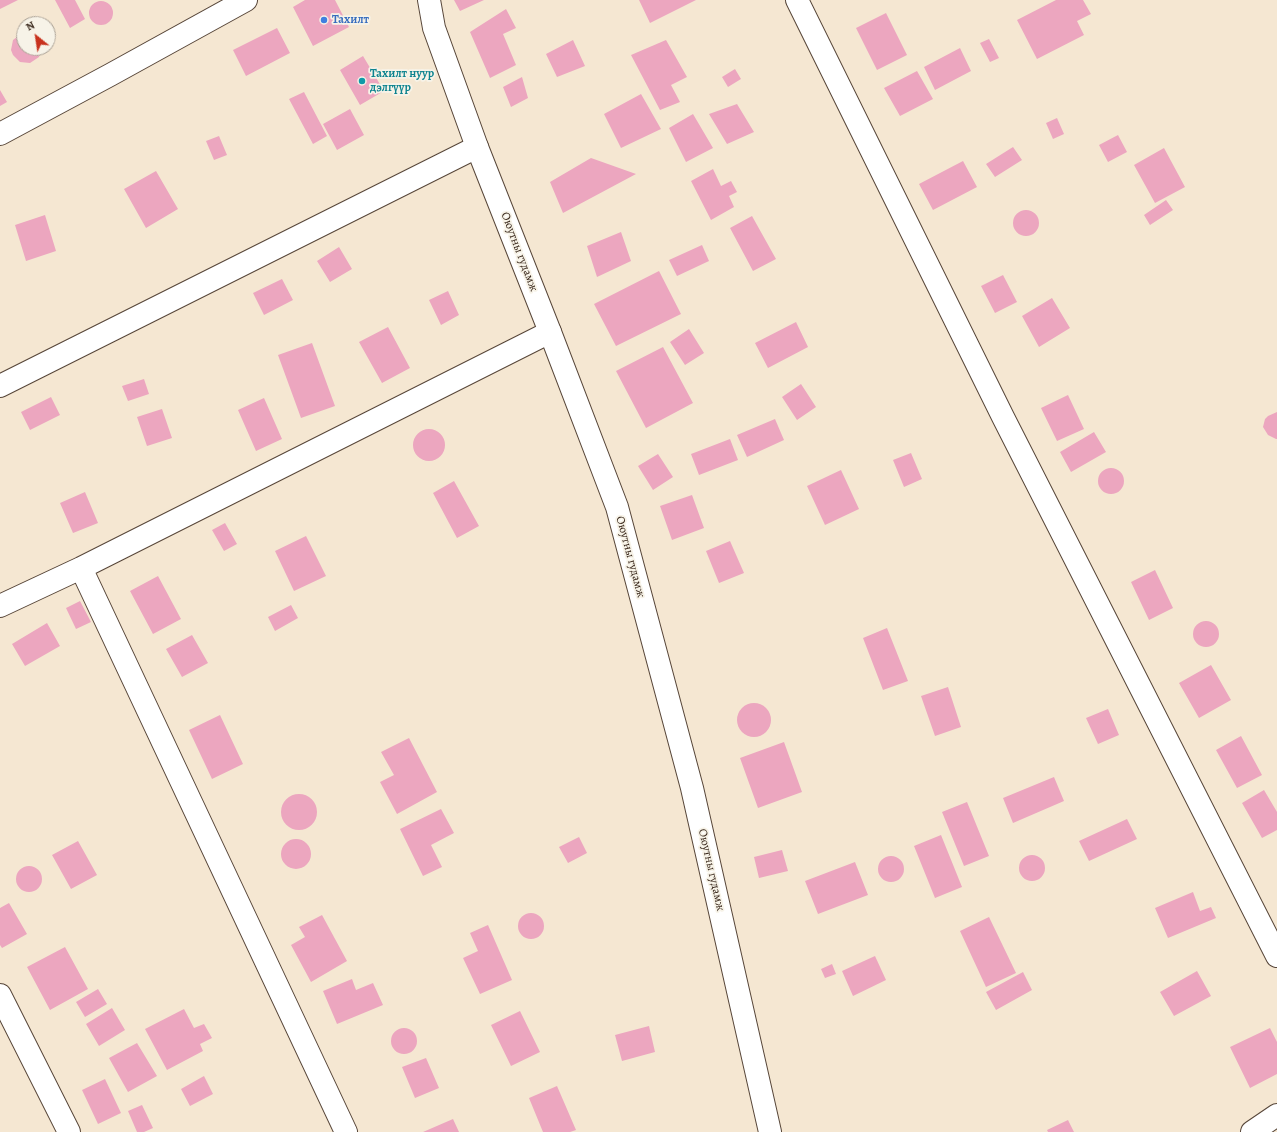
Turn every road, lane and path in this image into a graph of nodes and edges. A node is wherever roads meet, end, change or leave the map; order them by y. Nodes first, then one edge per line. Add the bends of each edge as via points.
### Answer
1 (246, 0) edge
2 (429, 0) edge
3 (797, 0) edge
4 (0, 134) edge
5 (478, 147) junction
6 (550, 332) junction
7 (0, 386) edge
8 (81, 568) junction
9 (0, 606) edge
10 (1277, 956) edge
11 (0, 994) edge
12 (1277, 1115) edge
13 (69, 1132) edge
14 (346, 1132) edge
15 (770, 1132) edge
16 (1252, 1132) edge

1 - 4 street
2 - 5 street, Оюутны гудамж via 434,28
3 - 10 street via 1003,417
5 - 6 street, Оюутны гудамж
5 - 7 street
6 - 8 street
6 - 15 street, Оюутны гудамж via 619,515 692,788
8 - 9 street
8 - 14 street
11 - 13 street
12 - 16 street

